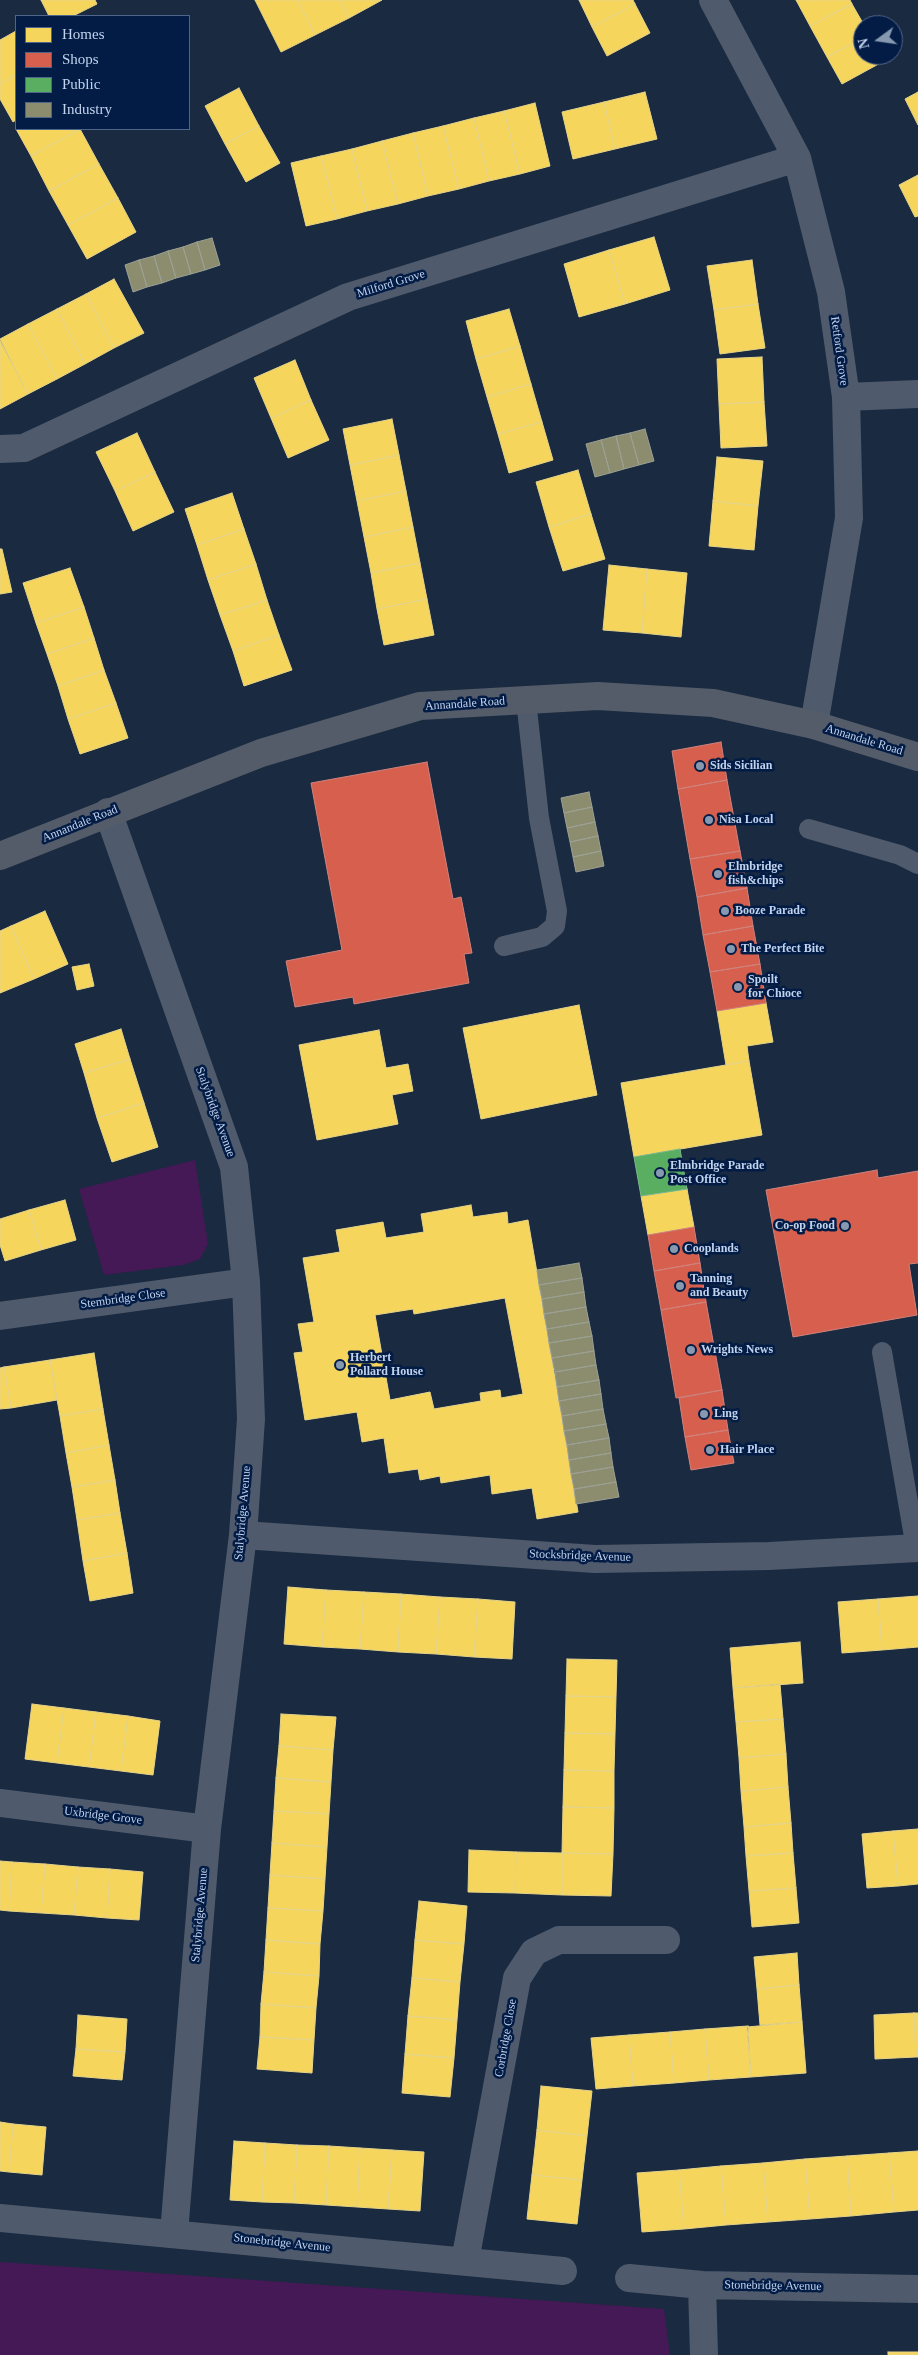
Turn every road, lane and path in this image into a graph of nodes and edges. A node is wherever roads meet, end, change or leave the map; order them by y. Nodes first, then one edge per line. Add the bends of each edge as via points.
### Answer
1 (713, 0) edge
2 (797, 158) junction
3 (918, 394) edge
4 (846, 397) junction
5 (0, 448) edge
6 (526, 700) junction
7 (814, 725) junction
8 (918, 757) edge
9 (108, 812) junction
10 (809, 829) dead end
11 (0, 856) edge
12 (918, 864) edge
13 (504, 946) dead end
14 (246, 1282) junction
15 (0, 1316) edge
16 (882, 1352) dead end
17 (242, 1535) junction
18 (917, 1548) edge
19 (0, 1803) edge
20 (206, 1829) junction
21 (666, 1940) dead end
22 (0, 2218) edge
23 (174, 2233) junction
24 (465, 2261) junction
25 (564, 2270) dead end
26 (629, 2278) dead end
27 (702, 2285) junction
28 (918, 2289) edge
29 (704, 2355) edge

1 - 2 street, Retford Grove
2 - 4 street, Retford Grove via 831,292
2 - 5 street, Milford Grove via 348,297 24,448
3 - 4 street
4 - 7 street, Retford Grove via 849,518
6 - 7 street, Annandale Road via 598,696 713,703
6 - 9 street, Annandale Road via 420,706 261,752
6 - 13 lane via 540,818 557,911 555,926 542,937
7 - 8 street, Annandale Road
9 - 11 street, Annandale Road
9 - 14 street, Stalybridge Avenue via 234,1167
10 - 12 lane via 900,855
14 - 15 street, Stembridge Close
14 - 17 street, Stalybridge Avenue via 252,1419
16 - 18 lane
17 - 18 street, Stocksbridge Avenue via 594,1559 769,1556
17 - 20 street, Stalybridge Avenue
19 - 20 street, Uxbridge Grove
20 - 23 street, Stalybridge Avenue
21 - 24 street, Corbridge Close via 558,1940 534,1952 517,1978
22 - 23 street, Stonebridge Avenue
23 - 24 street, Stonebridge Avenue
24 - 25 street, Stonebridge Avenue
26 - 27 street, Stonebridge Avenue
27 - 28 street, Stonebridge Avenue
27 - 29 street

